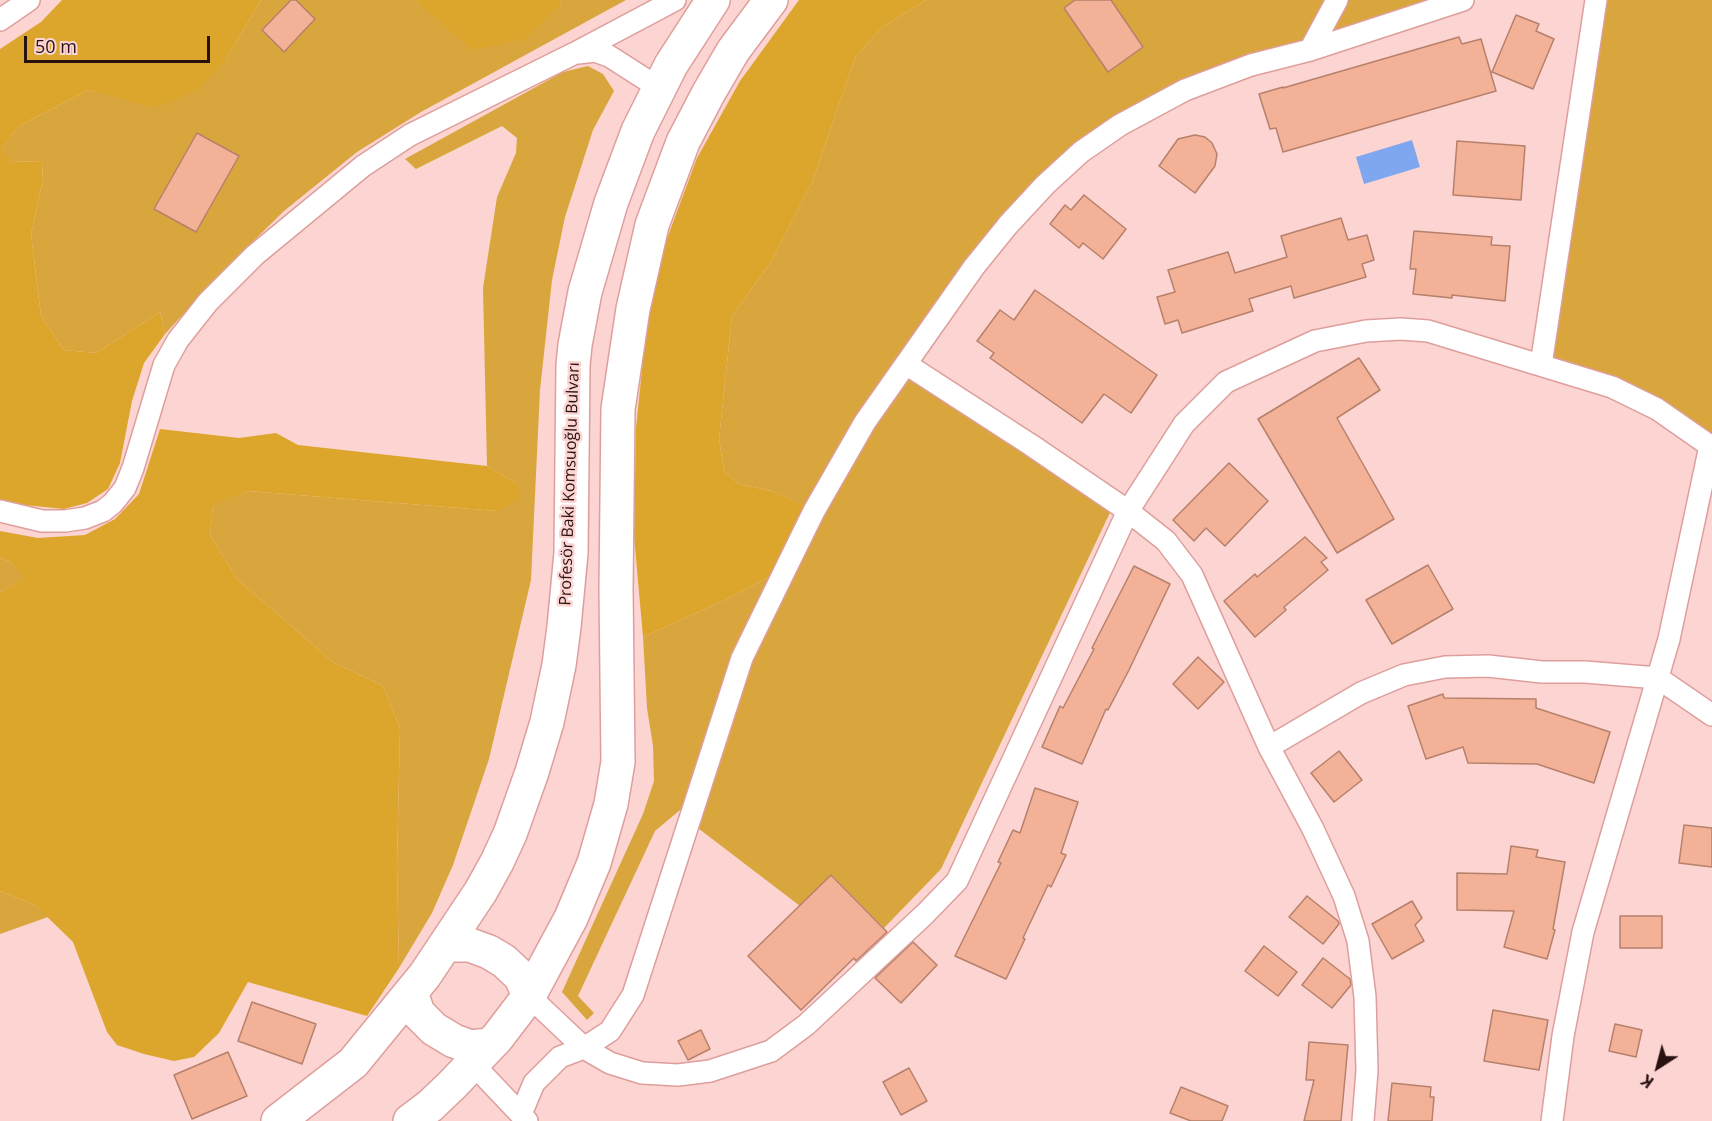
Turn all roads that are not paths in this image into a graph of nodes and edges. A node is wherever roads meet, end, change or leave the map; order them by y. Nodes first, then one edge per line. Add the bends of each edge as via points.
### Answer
1 (29, 0) edge
2 (675, 0) edge
3 (713, 0) edge
4 (771, 0) edge
5 (1337, 0) edge
6 (1463, 0) edge
7 (1596, 0) edge
8 (0, 20) edge
9 (1310, 50) junction
10 (575, 53) junction
11 (659, 88) junction
12 (906, 364) junction
13 (1541, 365) junction
14 (1711, 446) edge
15 (0, 511) edge
16 (1128, 511) junction
17 (1658, 678) junction
18 (1712, 716) edge
19 (1269, 747) junction
20 (446, 945) junction
21 (411, 992) junction
22 (529, 996) junction
23 (584, 1048) junction
24 (481, 1054) junction
25 (524, 1117) edge
26 (278, 1121) edge
27 (410, 1121) edge
28 (1363, 1121) edge
29 (1552, 1121) edge

1 - 8 street
2 - 10 street
3 - 11 main road, Profesör Baki Komsuoğlu Bulvarı
4 - 22 main road via 733,51 708,94 684,142 652,225 633,309 618,409 618,762 594,863 572,918
5 - 9 street
6 - 9 street
7 - 13 street
9 - 12 street via 1251,65 1185,90 1120,125 1081,152 1008,225
10 - 11 street via 595,51 609,56
10 - 15 street via 410,135 363,166 255,255 208,302 178,340 164,365 125,488 103,511 65,521 42,521
11 - 20 main road, Profesör Baki Komsuoğlu Bulvarı via 611,203 585,292 575,345 569,582 559,665 546,722 521,806 497,862
12 - 16 street
12 - 23 street via 865,422 814,511 742,658 633,994 610,1031
13 - 14 street via 1612,387 1657,409
13 - 16 street via 1428,331 1366,331 1315,341 1226,382 1184,424
14 - 17 street
16 - 19 street via 1166,541 1192,575
16 - 23 street via 957,881 925,914 806,1025 771,1051 711,1071 678,1075 642,1073 610,1063
17 - 18 street
17 - 19 street via 1488,666 1435,669 1404,675 1361,693
17 - 29 street via 1583,932
19 - 28 street via 1332,867 1358,941 1365,997 1367,1071
20 - 21 main road, Profesör Baki Komsuoğlu Bulvarı
20 - 22 main road via 470,945 504,961 521,977
21 - 24 main road via 418,1013 434,1029
21 - 26 main road, Profesör Baki Komsuoğlu Bulvarı via 353,1063
22 - 23 street
22 - 24 main road
23 - 25 street via 560,1057 534,1083
24 - 25 street
24 - 27 main road

